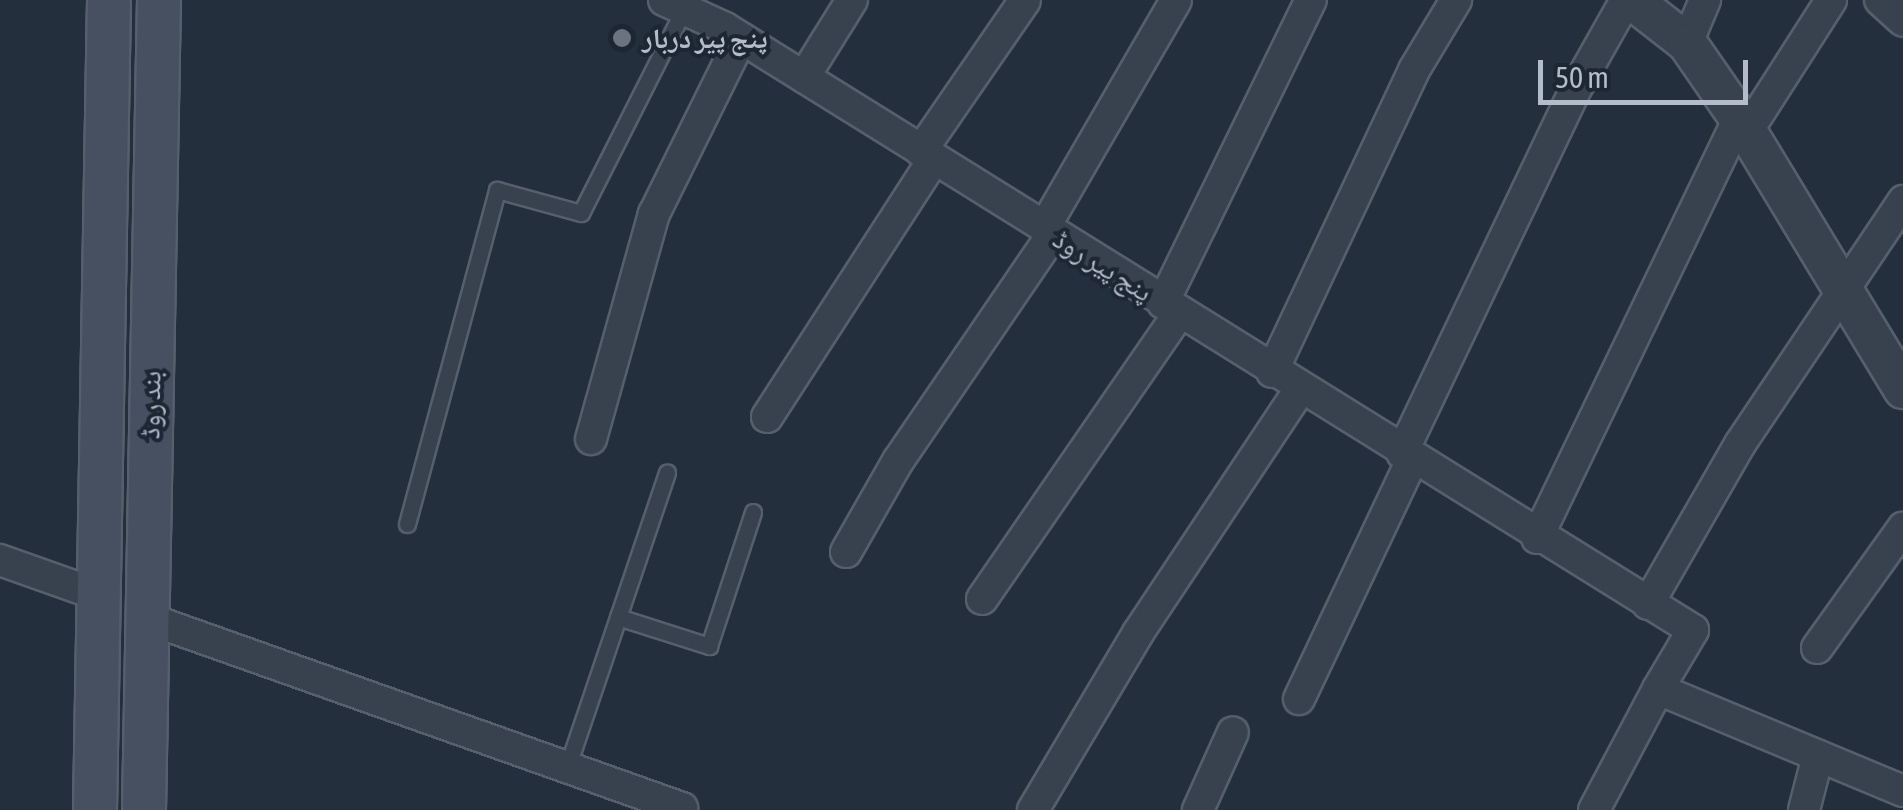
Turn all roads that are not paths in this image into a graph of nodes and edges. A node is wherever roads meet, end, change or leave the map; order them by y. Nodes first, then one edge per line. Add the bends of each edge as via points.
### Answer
1 (109, 0) edge
2 (158, 0) edge
3 (852, 0) edge
4 (1025, 0) edge
5 (1176, 0) edge
6 (1311, 0) edge
7 (1456, 0) edge
8 (1629, 0) edge
9 (1705, 0) edge
10 (1831, 0) edge
11 (1880, 0) edge
12 (692, 7) edge
13 (1903, 21) edge
14 (742, 38) junction
15 (1687, 44) junction
16 (804, 77) junction
17 (1743, 124) junction
18 (927, 155) junction
19 (1903, 202) edge
20 (1049, 231) junction
21 (1842, 287) junction
22 (1171, 308) junction
23 (1272, 372) junction
24 (1300, 389) junction
25 (1903, 389) edge
26 (767, 416) dead end
27 (591, 439) dead end
28 (1408, 457) junction
29 (667, 472) dead end
30 (753, 512) dead end
31 (407, 524) dead end
32 (1903, 528) edge
33 (1537, 538) junction
34 (846, 552) dead end
35 (0, 560) edge
36 (99, 595) junction
37 (982, 599) dead end
38 (1648, 604) junction
39 (618, 617) junction
40 (146, 618) junction
41 (1817, 648) dead end
42 (1658, 688) junction
43 (1299, 699) dead end
44 (1233, 732) dead end
45 (1818, 756) junction
46 (567, 768) junction
47 (1903, 791) edge
48 (682, 808) edge
49 (95, 810) edge
50 (144, 810) edge
51 (1033, 810) edge
52 (1198, 810) edge
53 (1594, 810) edge
54 (1804, 810) edge

1 - 36 main road, بند روڈ
2 - 40 main road, بند روڈ
3 - 16 street
4 - 18 street
5 - 20 street
6 - 22 street
7 - 23 street via 1414,70
8 - 15 street
8 - 28 street via 1573,94
9 - 15 street
10 - 17 street
11 - 13 street
12 - 14 street, پنج پیر روڈ
12 - 31 lane via 582,213 497,190
14 - 16 street, پنج پیر روڈ
14 - 27 street via 654,214
15 - 17 street
16 - 18 street, پنج پیر روڈ
17 - 21 street
17 - 33 street
18 - 20 street, پنج پیر روڈ
18 - 26 street
19 - 21 street
20 - 22 street, پنج پیر روڈ
20 - 34 street
21 - 25 street
21 - 38 street via 1740,444
22 - 23 street, پنج پیر روڈ
22 - 37 street
23 - 24 street, پنج پیر روڈ
24 - 28 street, پنج پیر روڈ
24 - 51 street via 1138,633
28 - 33 street, پنج پیر روڈ
28 - 43 street
29 - 39 lane
30 - 39 lane via 709,646
32 - 41 street
33 - 38 street, پنج پیر روڈ
35 - 36 street
36 - 49 main road, بند روڈ
38 - 42 street, پنج پیر روڈ via 1693,630
39 - 46 lane
40 - 46 street
40 - 50 main road, بند روڈ
42 - 45 street
42 - 53 street
44 - 52 street
45 - 47 street
45 - 54 street
46 - 48 street

